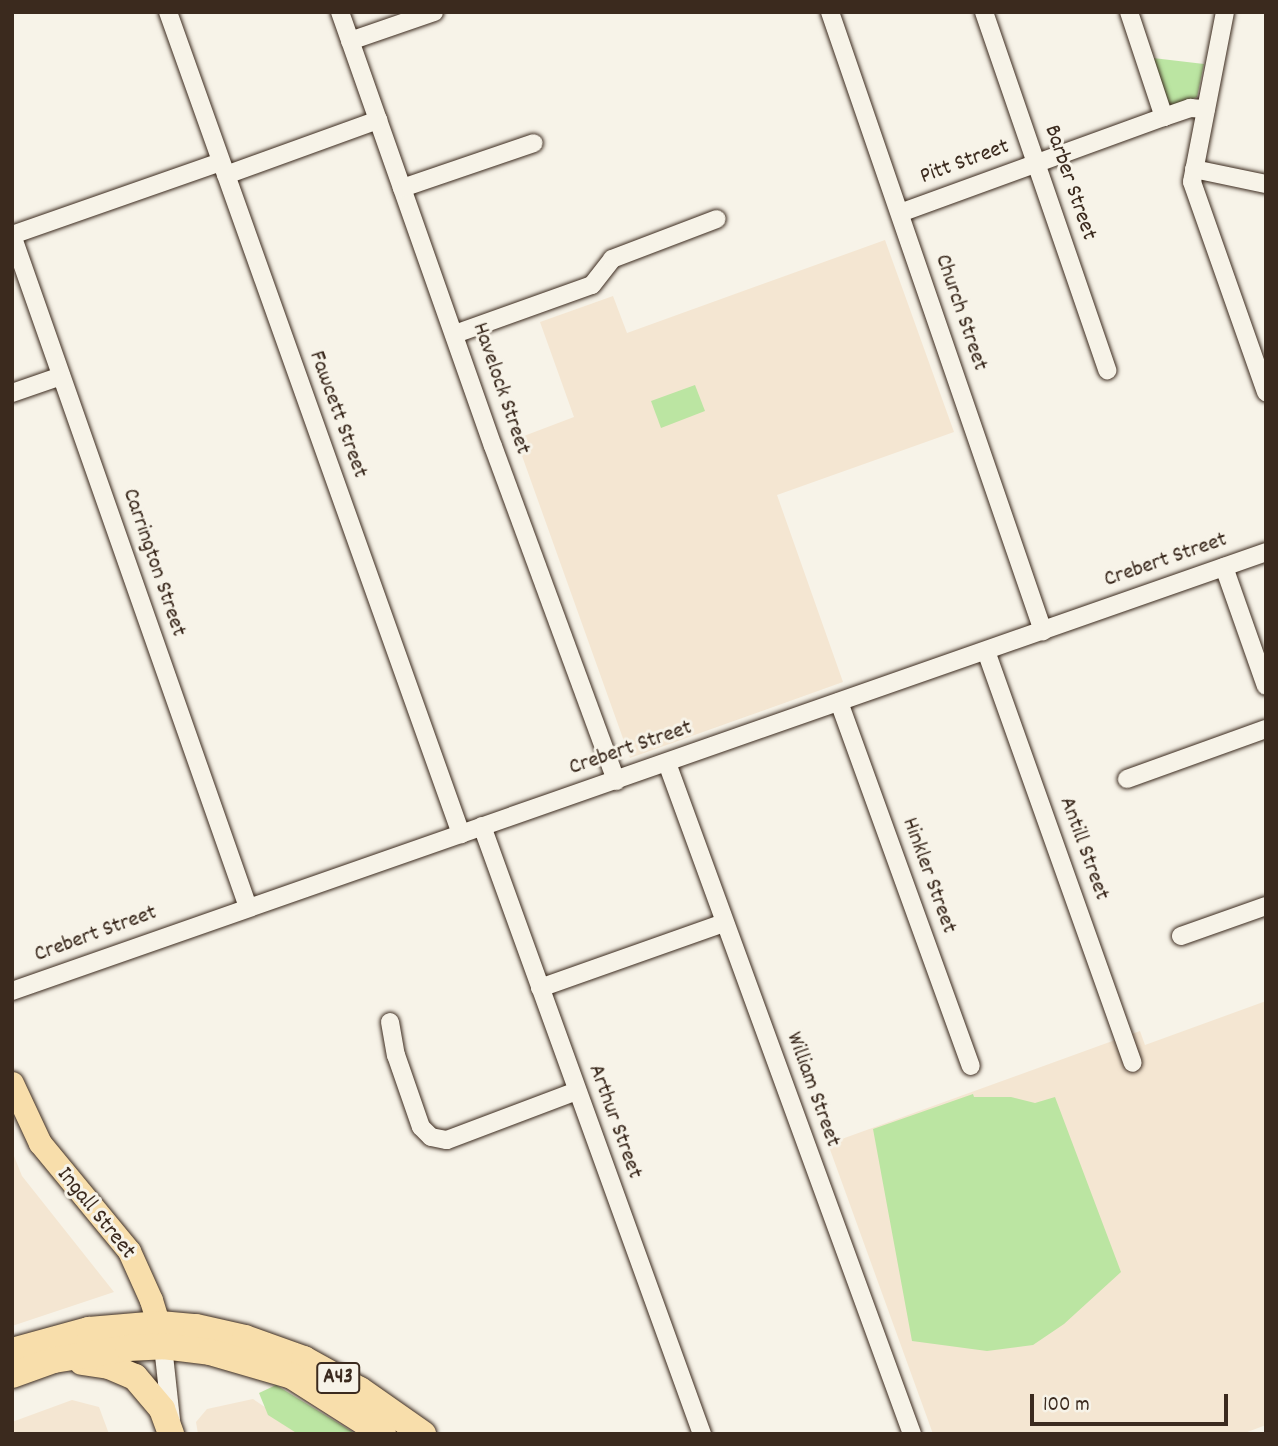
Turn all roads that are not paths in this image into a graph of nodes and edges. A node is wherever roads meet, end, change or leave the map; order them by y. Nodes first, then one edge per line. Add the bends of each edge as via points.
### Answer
1 (168, 12) edge
2 (340, 12) edge
3 (434, 12) edge
4 (830, 12) edge
5 (984, 12) edge
6 (1129, 12) edge
7 (1225, 12) edge
8 (350, 41) junction
9 (1206, 109) junction
10 (1164, 117) junction
11 (378, 120) junction
12 (534, 143) dead end
13 (1036, 164) junction
14 (223, 168) junction
15 (1194, 169) junction
16 (1266, 184) edge
17 (402, 188) junction
18 (900, 213) junction
19 (717, 219) dead end
20 (12, 235) edge
21 (455, 334) junction
22 (1107, 370) dead end
23 (61, 376) junction
24 (1266, 392) edge
25 (12, 393) edge
26 (1266, 552) edge
27 (1224, 567) junction
28 (1043, 631) junction
29 (986, 651) junction
30 (1266, 686) edge
31 (839, 702) junction
32 (1266, 729) edge
33 (667, 763) junction
34 (1127, 779) dead end
35 (616, 781) junction
36 (482, 826) junction
37 (461, 834) junction
38 (1266, 906) edge
39 (248, 907) junction
40 (724, 923) junction
41 (1181, 936) dead end
42 (540, 988) junction
43 (12, 991) edge
44 (390, 1023) dead end
45 (1133, 1063) dead end
46 (971, 1066) dead end
47 (12, 1083) edge
48 (576, 1091) junction
49 (162, 1335) junction
50 (12, 1352) edge
51 (54, 1360) junction
52 (12, 1375) edge
53 (172, 1434) edge
54 (383, 1434) edge
55 (423, 1434) edge
56 (702, 1434) edge
57 (912, 1434) edge

1 - 14 street, Fawcett Street
2 - 8 street, Havelock Street
3 - 8 street
4 - 18 street, Church Street
5 - 13 street, Barber Street
6 - 10 street
7 - 9 street
8 - 11 street, Havelock Street
9 - 10 street, Pitt Street via 1191,108
9 - 15 street
10 - 13 street, Pitt Street
11 - 14 street
11 - 17 street, Havelock Street
12 - 17 street
13 - 18 street, Pitt Street
13 - 22 street, Barber Street
14 - 20 street
14 - 37 street, Fawcett Street
15 - 16 street
15 - 24 street via 1194,193
17 - 21 street, Havelock Street
18 - 28 street, Church Street
19 - 21 street via 616,257 592,285
20 - 23 street, Carrington Street
21 - 35 street, Havelock Street
23 - 25 street
23 - 39 street, Carrington Street
26 - 27 street, Crebert Street
27 - 28 street, Crebert Street
27 - 30 street
28 - 29 street, Crebert Street
29 - 31 street, Crebert Street
29 - 45 street, Antill Street
31 - 33 street, Crebert Street
31 - 46 street, Hinkler Street
32 - 34 street
33 - 35 street, Crebert Street
33 - 40 street, William Street
35 - 36 street, Crebert Street
36 - 37 street, Crebert Street
36 - 42 street, Arthur Street
37 - 39 street, Crebert Street
38 - 41 street
39 - 43 street, Crebert Street
40 - 42 street
40 - 57 street, William Street
42 - 48 street, Arthur Street
44 - 48 street via 421,1127 431,1137 447,1140
47 - 49 main road, Ingall Street via 40,1143 129,1251
48 - 56 street, Arthur Street
49 - 50 highway, A43 via 89,1330
49 - 51 highway, A43
49 - 53 street, Ingall Street
49 - 54 highway, A43 via 292,1376
49 - 55 highway, A43 via 196,1327 304,1359 360,1390
51 - 52 highway, A43
51 - 53 highway via 109,1366 135,1377 162,1409

